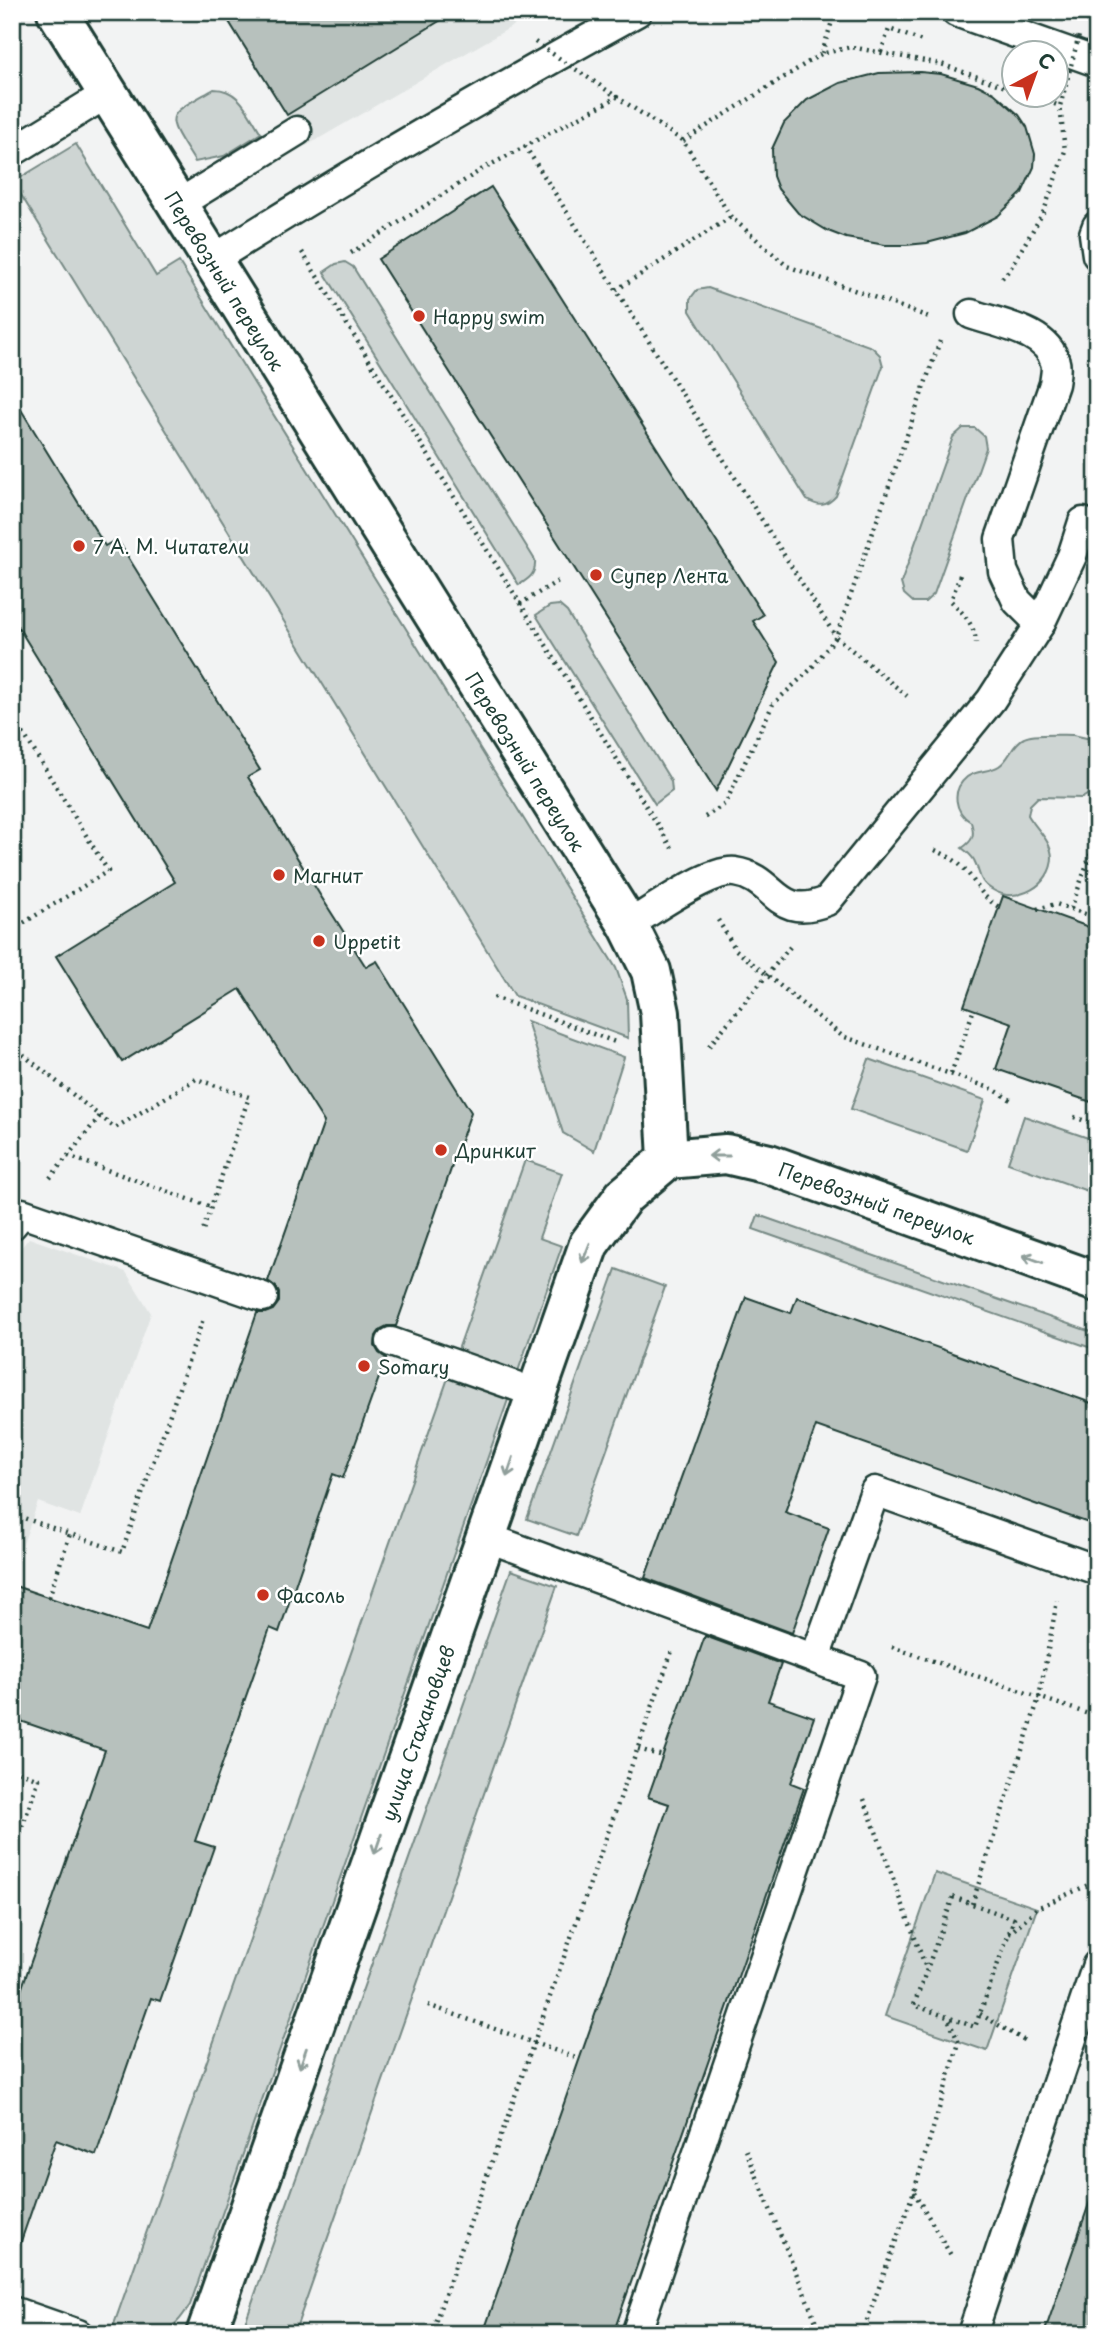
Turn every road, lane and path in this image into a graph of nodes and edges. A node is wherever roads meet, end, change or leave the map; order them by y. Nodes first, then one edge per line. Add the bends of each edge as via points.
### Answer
1 (57, 12) edge
2 (637, 12) edge
3 (956, 12) edge
4 (834, 15) edge
5 (889, 30) dead end
6 (1080, 32) dead end
7 (535, 42) dead end
8 (881, 52) junction
9 (821, 54) junction
10 (1091, 60) dead end
11 (1070, 69) edge
12 (1000, 85) edge
13 (108, 93) junction
14 (617, 97) junction
15 (1060, 108) edge
16 (297, 131) dead end
17 (683, 141) junction
18 (525, 146) junction
19 (12, 152) edge
20 (177, 205) junction
21 (731, 217) junction
22 (281, 218) junction
23 (1097, 226) edge
24 (351, 253) dead end
25 (1097, 255) edge
26 (212, 260) junction
27 (616, 290) junction
28 (959, 319) junction
29 (1083, 522) dead end
30 (964, 562) dead end
31 (558, 581) dead end
32 (520, 604) junction
33 (1040, 625) junction
34 (836, 637) junction
35 (976, 647) dead end
36 (907, 696) dead end
37 (12, 715) edge
38 (705, 817) dead end
39 (1097, 836) edge
40 (936, 850) dead end
41 (695, 885) junction
42 (999, 907) dead end
43 (809, 908) junction
44 (1037, 908) dead end
45 (1071, 909) junction
46 (1097, 918) edge
47 (628, 925) junction
48 (12, 930) edge
49 (767, 975) junction
50 (494, 997) dead end
51 (974, 1009) dead end
52 (617, 1043) dead end
53 (12, 1046) edge
54 (702, 1055) dead end
55 (951, 1074) junction
56 (1014, 1102) dead end
57 (100, 1116) junction
58 (1074, 1117) dead end
59 (1097, 1125) edge
60 (68, 1156) junction
61 (668, 1159) junction
62 (211, 1207) junction
63 (17, 1219) edge
64 (188, 1271) junction
65 (216, 1282) junction
66 (1097, 1282) edge
67 (263, 1297) dead end
68 (391, 1342) dead end
69 (536, 1394) junction
70 (12, 1514) edge
71 (70, 1534) junction
72 (486, 1537) junction
73 (1065, 1559) junction
74 (1097, 1570) edge
75 (49, 1597) dead end
76 (686, 1611) junction
77 (828, 1624) junction
78 (815, 1658) junction
79 (1039, 1698) junction
80 (1097, 1717) edge
81 (841, 1735) junction
82 (638, 1749) junction
83 (663, 1756) dead end
84 (12, 1769) edge
85 (12, 1856) edge
86 (1097, 1881) edge
87 (972, 1904) junction
88 (1008, 1934) junction
89 (1097, 1965) edge
90 (927, 1969) junction
91 (428, 2004) dead end
92 (980, 2014) junction
93 (948, 2018) junction
94 (534, 2042) junction
95 (579, 2059) dead end
96 (1063, 2064) junction
97 (721, 2087) junction
98 (914, 2191) junction
99 (981, 2307) junction
100 (12, 2311) edge
101 (863, 2331) edge
102 (78, 2334) edge
103 (206, 2334) edge
104 (431, 2334) edge
105 (636, 2334) edge
106 (821, 2334) edge
107 (848, 2334) edge
108 (972, 2334) edge

1 - 13 street, Перевозный переулок
2 - 22 lane via 509,82
3 - 10 lane
4 - 9 path
5 - 8 path
6 - 11 path, bridge
7 - 14 path, bridge
8 - 9 path via 851,47
8 - 12 path via 941,64
9 - 17 path
13 - 19 lane
13 - 20 street, Перевозный переулок
14 - 17 path
14 - 18 path
15 - 28 path via 1065,151 1044,211 1010,269
16 - 20 lane
17 - 21 path
18 - 24 path
18 - 27 path
20 - 26 street, Перевозный переулок
21 - 27 path
21 - 28 path via 787,266
22 - 26 lane
22 - 32 path
23 - 25 lane
26 - 47 street, Перевозный переулок
27 - 34 path
28 - 33 lane via 1030,334 1047,345 1056,363 1054,384 1000,539 1003,571 1017,601
28 - 34 path
29 - 33 lane
30 - 35 path via 951,601 964,613
31 - 32 path
32 - 41 path
33 - 43 lane via 991,700 843,883 827,901
34 - 36 path
34 - 38 path via 810,670 773,704 725,804
37 - 48 path via 108,871
39 - 45 path
40 - 42 path via 966,870 985,898
41 - 43 lane via 713,875 734,872 788,905
41 - 47 lane
41 - 49 path via 736,950
43 - 49 path via 790,947
44 - 45 path via 1056,904
45 - 46 path
47 - 61 street, Перевозный переулок via 651,971 660,1013
49 - 54 path
49 - 55 path via 842,1036
50 - 52 path
51 - 55 path
53 - 57 path
55 - 56 path
57 - 60 path
57 - 62 path via 115,1128 196,1079 249,1097
58 - 59 path
60 - 62 path
60 - 63 path
66 -> 61 street, Перевозный переулок via 769,1164 726,1154
61 -> 69 street, улица Стахановцев via 624,1196 589,1244
62 - 64 path
63 - 64 lane
64 - 65 lane
65 - 67 lane
65 - 71 path via 122,1552
68 - 69 lane
69 -> 72 street, улица Стахановцев
70 - 71 path
71 - 75 path
72 - 76 lane
72 -> 103 street, улица Стахановцев
73 - 74 lane
73 - 77 lane via 875,1491
73 - 79 path
76 - 78 lane
76 - 82 path
77 - 78 lane
77 - 79 path
78 - 81 lane via 862,1676
79 - 80 path
79 - 87 path
81 - 90 path
81 - 97 lane
82 - 83 path
82 - 94 path
84 - 85 path via 39,1779
86 - 88 path via 1037,1908
87 - 88 path via 1014,1919
87 - 90 path via 953,1897
88 - 92 path
89 - 96 lane
90 - 93 path via 914,2006
91 - 94 path
92 - 93 path via 975,2027
92 - 96 path
93 - 98 path via 959,2042
94 - 95 path
94 - 104 path
96 - 99 lane
97 - 105 lane
97 - 106 path
98 - 99 path
98 - 101 path
99 - 108 lane
100 - 102 lane
101 - 107 path

